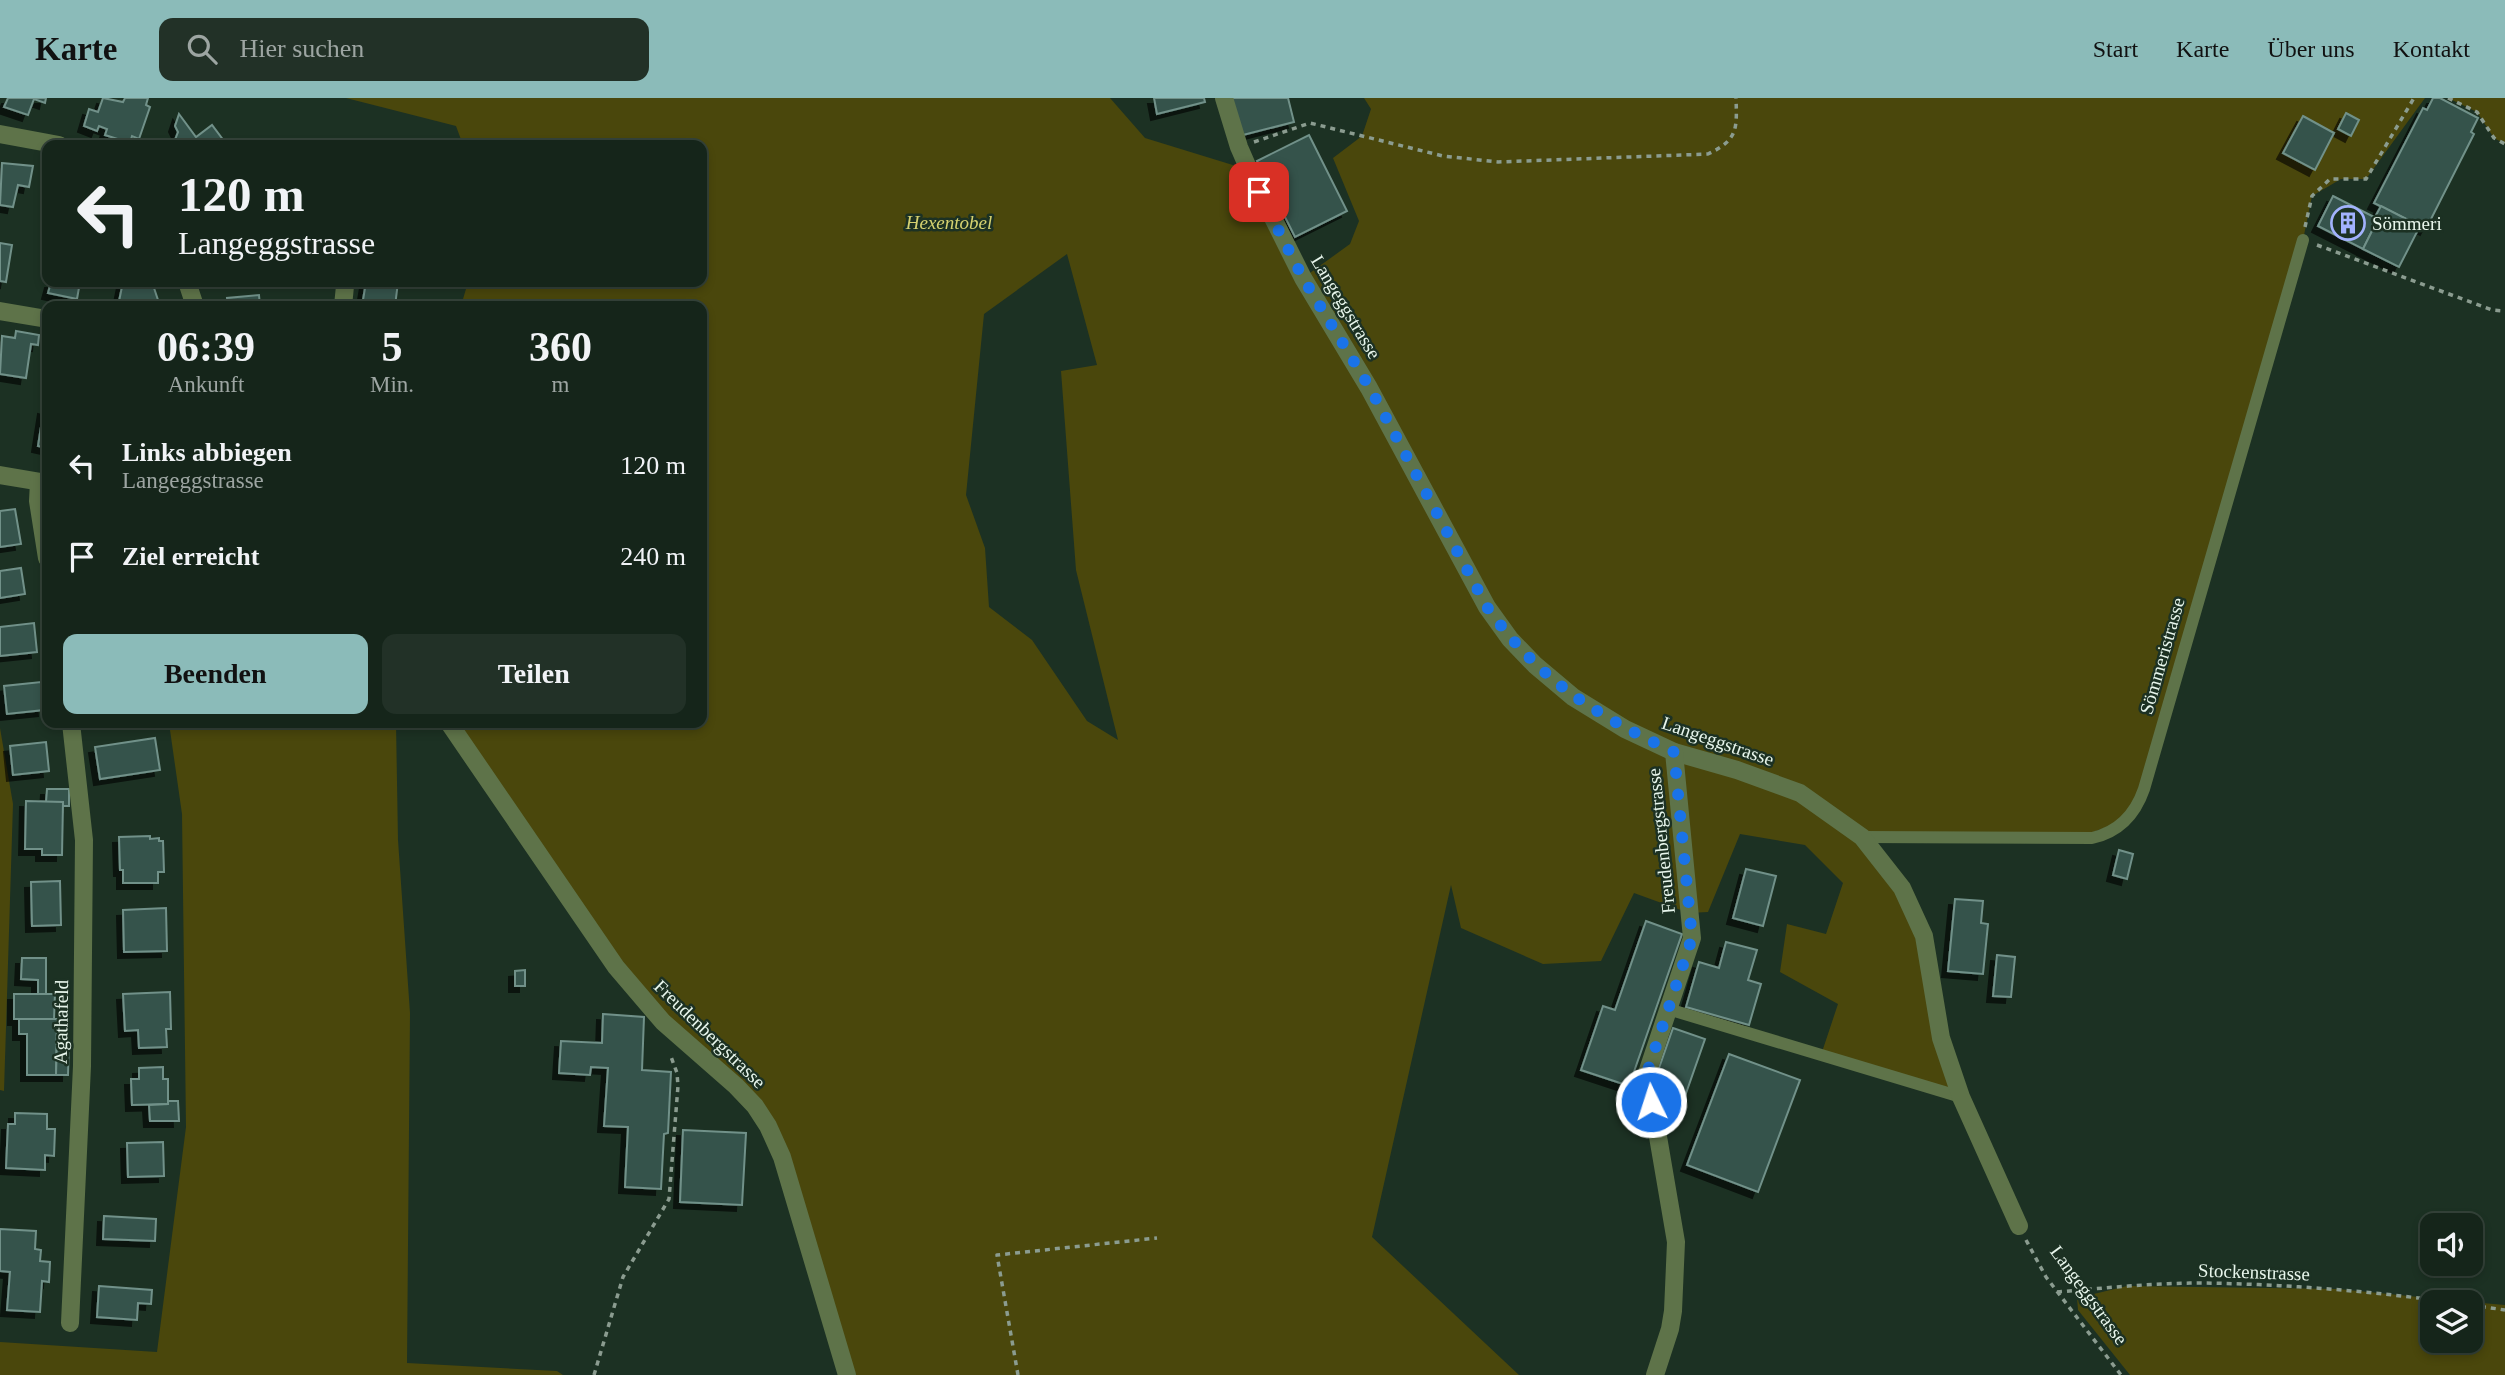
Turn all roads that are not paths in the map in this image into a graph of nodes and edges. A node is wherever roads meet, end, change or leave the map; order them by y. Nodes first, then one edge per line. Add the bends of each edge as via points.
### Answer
1 (1224, 98) edge
2 (0, 134) edge
3 (42, 142) edge
4 (2303, 240) road end
5 (0, 310) edge
6 (42, 318) edge
7 (0, 475) edge
8 (42, 482) edge
9 (42, 486) edge
10 (42, 526) edge
11 (72, 728) edge
12 (452, 728) edge
13 (1674, 752) junction
14 (1862, 837) junction
15 (1668, 1009) junction
16 (1961, 1097) junction
17 (2019, 1226) road end
18 (70, 1323) dead end
19 (847, 1375) edge
20 (1655, 1375) edge

1 - 13 street, Langeggstrasse via 1248,170 1303,278 1370,388 1487,607 1510,639 1573,697
2 - 3 street
4 - 14 lane, Sömmeristrasse via 2144,789 2133,812 2118,828 2092,838
5 - 6 street
7 - 8 street
9 - 10 street via 38,501
11 - 18 street, Agathafeld via 84,853 82,1066
12 - 19 street, Freudenbergstrasse via 609,958 663,1022 736,1086 768,1126 782,1157
13 - 14 street, Langeggstrasse via 1800,793
13 - 15 street, Freudenbergstrasse via 1692,938
14 - 16 street, Langeggstrasse via 1902,888 1924,936 1941,1038
15 - 16 lane
15 - 20 street, Freudenbergstrasse via 1645,1079 1676,1242 1671,1320
16 - 17 street, Langeggstrasse

